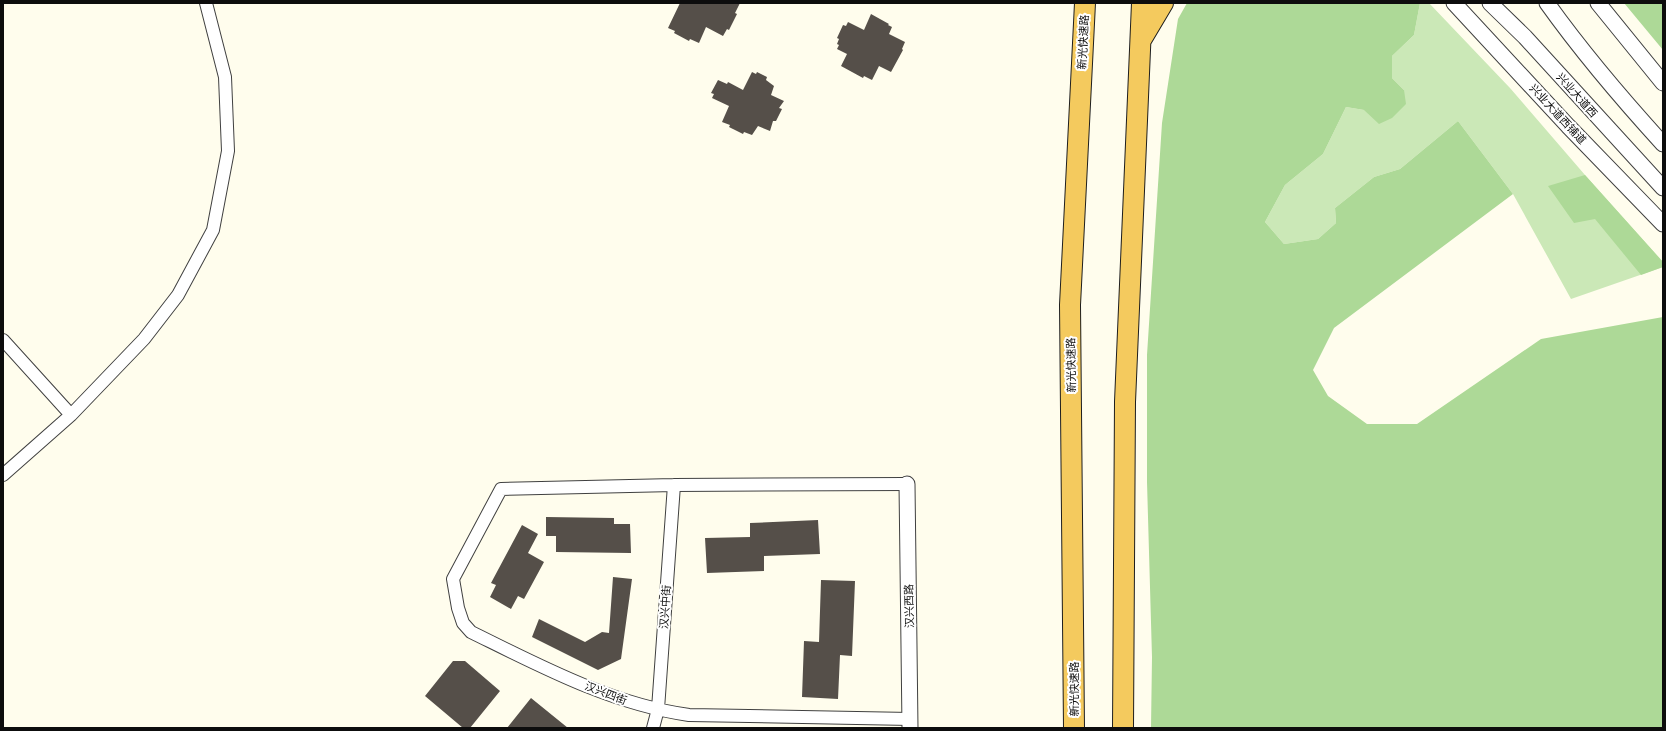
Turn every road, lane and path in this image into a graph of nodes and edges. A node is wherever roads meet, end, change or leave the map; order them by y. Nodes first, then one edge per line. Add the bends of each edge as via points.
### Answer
1 (206, 3) edge
2 (1085, 3) edge
3 (1142, 3) edge
4 (1163, 3) edge
5 (1454, 3) edge
6 (1490, 3) edge
7 (1547, 3) edge
8 (1598, 3) edge
9 (1139, 44) junction
10 (1663, 83) edge
11 (1663, 144) edge
12 (1663, 188) edge
13 (1663, 224) edge
14 (3, 340) edge
15 (71, 415) junction
16 (3, 475) edge
17 (907, 484) joint
18 (674, 485) junction
19 (658, 709) junction
20 (911, 723) edge
21 (653, 728) edge
22 (1074, 728) edge
23 (1123, 728) edge

1 - 15 street via 225,77 228,151 213,230 178,295 144,339
2 - 22 highway, 新光快速路 via 1070,305
3 - 9 highway
4 - 9 highway
5 - 13 street, 兴业大道西铺道
6 - 12 street, 兴业大道西 via 1525,37
7 - 11 street via 1560,22
8 - 10 street
9 - 23 highway via 1125,402
14 - 15 street
15 - 16 street
17 - 18 street
17 - 20 street, 汉兴西路
18 - 19 street, 汉兴中街
18 - 19 street, 汉兴四街 via 501,489 453,579 463,623 471,632 547,670 625,701
19 - 20 street, 汉兴四街 via 689,715
19 - 21 street, 汉兴中街

